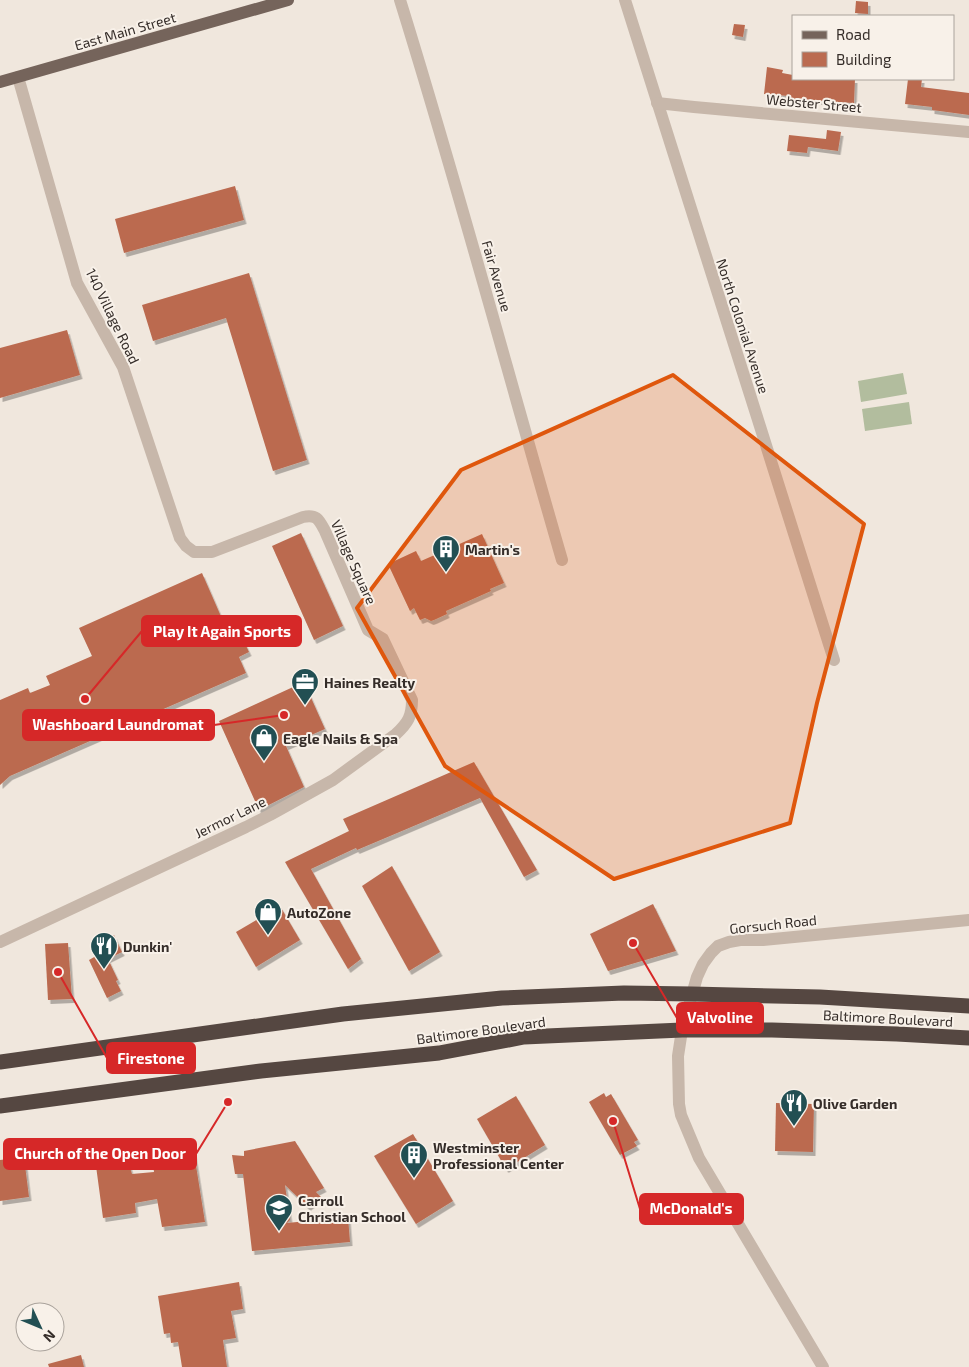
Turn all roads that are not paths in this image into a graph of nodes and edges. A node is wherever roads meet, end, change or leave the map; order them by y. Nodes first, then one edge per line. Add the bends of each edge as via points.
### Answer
1 (288, 0) edge
2 (400, 0) edge
3 (625, 0) edge
4 (18, 77) junction
5 (0, 82) edge
6 (657, 103) junction
7 (969, 132) edge
8 (180, 538) joint
9 (562, 560) dead end
10 (834, 660) dead end
11 (396, 667) joint
12 (969, 920) edge
13 (0, 942) edge
14 (692, 994) junction
15 (969, 1006) edge
16 (682, 1030) junction
17 (969, 1038) edge
18 (0, 1062) edge
19 (0, 1106) edge
20 (824, 1367) edge

1 - 4 main road, East Main Street
2 - 9 street, Fair Avenue
3 - 6 street, North Colonial Avenue
4 - 5 main road, East Main Street
4 - 8 street, 140 Village Road via 78,283 123,367
6 - 7 street, Webster Street
6 - 10 street, North Colonial Avenue
8 - 11 street, Village Square via 194,552 212,552 303,517 315,517 325,531 368,630 383,639
11 - 13 street, Jermor Lane via 412,700 410,718 396,734 334,780 246,827
12 - 14 street, Gorsuch Road via 729,942 718,946 703,964
14 - 15 highway, Baltimore Boulevard via 820,997
14 - 16 street, Gorsuch Road
14 - 18 highway, Baltimore Boulevard via 502,998 343,1014
16 - 17 highway, Baltimore Boulevard via 772,1030
16 - 19 highway, Baltimore Boulevard via 524,1038 439,1052 261,1071
16 - 20 street, Gorsuch Road via 678,1056 679,1104 691,1141

